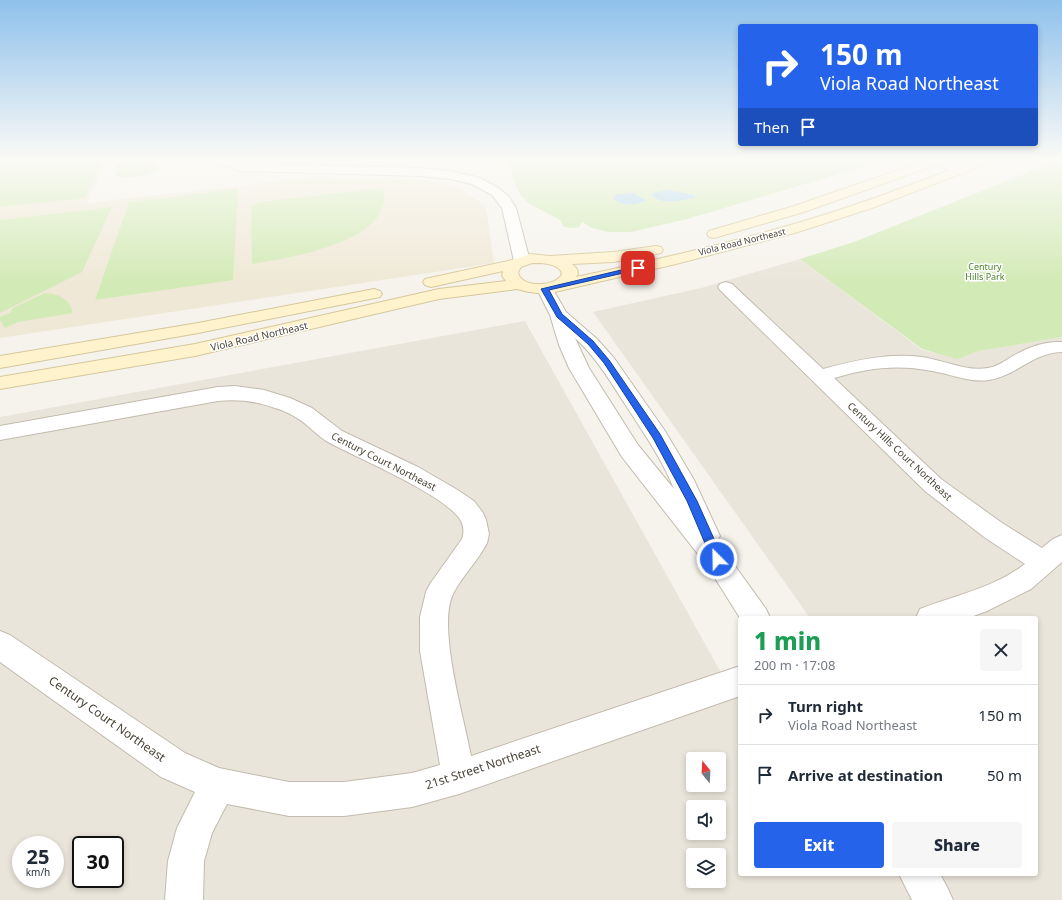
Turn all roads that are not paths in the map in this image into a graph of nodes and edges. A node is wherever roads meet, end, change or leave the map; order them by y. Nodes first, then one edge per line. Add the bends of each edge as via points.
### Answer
1 (505, 201) edge
2 (823, 201) edge
3 (872, 201) edge
4 (551, 260) junction
5 (519, 263) junction
6 (518, 284) junction
7 (551, 287) junction
8 (726, 287) dead end
9 (560, 315) junction
10 (1062, 347) edge
11 (0, 362) edge
12 (820, 376) junction
13 (0, 383) edge
14 (0, 433) edge
15 (1053, 554) edge
16 (717, 559) junction
17 (755, 616) edge
18 (936, 616) edge
19 (0, 645) edge
20 (738, 682) edge
21 (459, 777) junction
22 (218, 785) junction
23 (919, 876) edge
24 (184, 900) edge
25 (934, 900) edge

1 - 5 street via 509,208
2 - 4 main road, Viola Road Northeast via 656,250 613,257
3 - 7 main road, Viola Road Northeast via 794,228 638,268
4 - 5 main road, Viola Road Northeast via 538,259
4 - 7 main road via 569,270 570,275 568,279
5 - 6 main road via 510,272 510,276
5 - 11 main road, Viola Road Northeast via 329,304
6 - 7 main road via 533,289
6 - 13 main road, Viola Road Northeast via 439,294 195,350
7 - 9 street
8 - 12 street, Century Hills Court Northeast
9 - 16 street via 568,345 579,368 614,427 648,475
9 - 16 street via 591,343 657,436 691,499
10 - 12 street via 1039,349 995,373 956,371 916,362 894,361 869,364
12 - 15 street, Century Hills Court Northeast via 945,494 993,530
14 - 21 street, Century Court Northeast via 218,394 257,395 305,413 334,436 436,487 459,503 474,520 476,534 474,543 440,592 434,617 435,651
15 - 18 street via 1022,581
16 - 17 street
19 - 22 street, Century Court Northeast via 173,765
20 - 21 street, 21st Street Northeast
21 - 22 street, 21st Street Northeast via 412,790 344,799 289,799
22 - 24 street via 195,828 186,861
23 - 25 street

